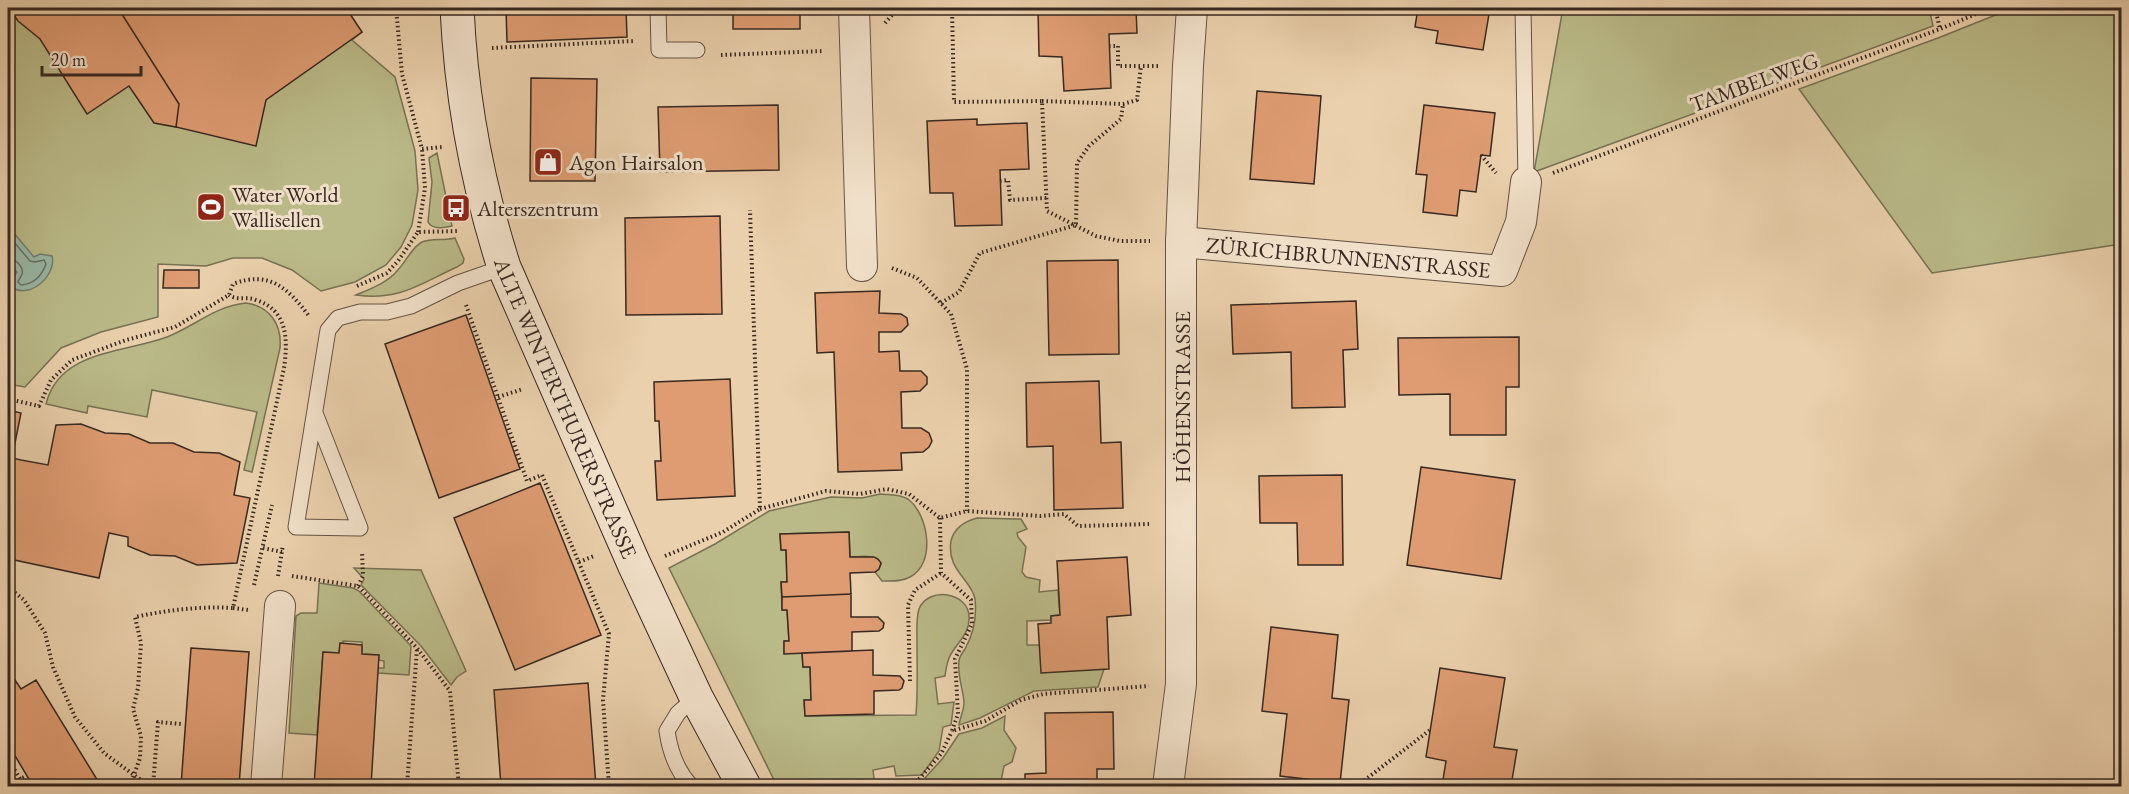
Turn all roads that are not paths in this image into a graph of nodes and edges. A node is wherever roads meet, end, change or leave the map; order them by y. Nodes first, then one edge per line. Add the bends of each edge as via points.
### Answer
1 (457, 8) edge
2 (657, 8) edge
3 (854, 8) edge
4 (1192, 8) edge
5 (1523, 8) edge
6 (697, 50) dead end
7 (1526, 182) joint
8 (1181, 242) junction
9 (862, 266) road end
10 (504, 267) junction
11 (315, 413) junction
12 (280, 606) dead end
13 (696, 697) junction
14 (1175, 785) edge
15 (267, 786) edge
16 (691, 786) edge
17 (743, 786) edge

1 - 10 main road, ALTE WINTERTHURERSTRASSE via 470,135 489,221
2 - 6 lane via 659,50
3 - 9 street
4 - 8 street, HÖHENSTRASSE
5 - 7 lane, ZÜRICHBRUNNENSTRASSE
7 - 8 street, ZÜRICHBRUNNENSTRASSE via 1521,222 1502,271
8 - 14 street, HÖHENSTRASSE via 1181,684
10 - 11 lane via 458,283 411,306 338,318 328,330
10 - 13 main road, ALTE WINTERTHURERSTRASSE
11 - 11 lane via 323,434 360,528 296,527
12 - 15 street
13 - 16 lane via 678,713 667,731 670,753
13 - 17 main road, ALTE WINTERTHURERSTRASSE

